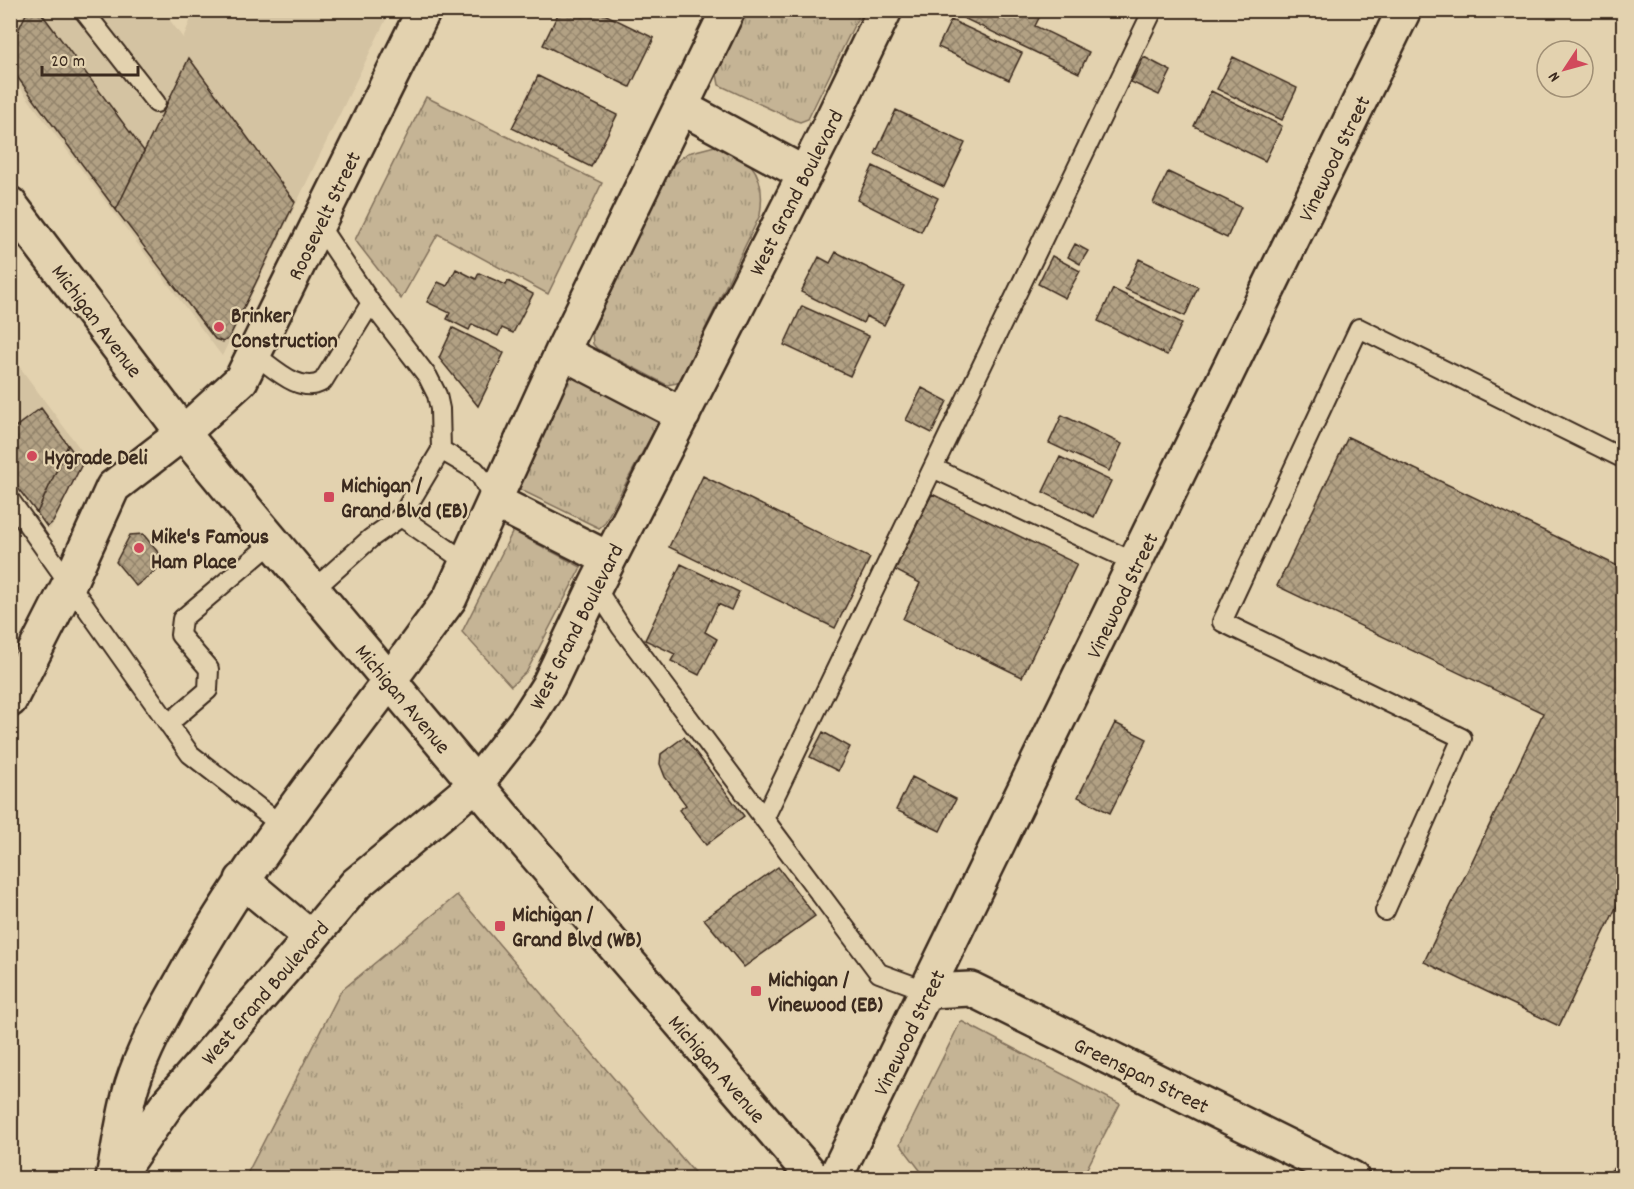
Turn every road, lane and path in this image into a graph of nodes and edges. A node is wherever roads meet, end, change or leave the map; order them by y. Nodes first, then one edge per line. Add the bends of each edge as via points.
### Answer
1 (83, 10) edge
2 (424, 10) edge
3 (728, 10) edge
4 (885, 10) edge
5 (1153, 10) edge
6 (1404, 10) edge
7 (156, 103) dead end
8 (681, 107) junction
9 (805, 174) junction
10 (10, 204) edge
11 (318, 224) junction
12 (371, 303) junction
13 (562, 352) junction
14 (254, 354) junction
15 (683, 414) junction
16 (183, 433) junction
17 (441, 450) junction
18 (1623, 459) edge
19 (933, 468) junction
20 (10, 500) edge
21 (494, 501) junction
22 (401, 517) junction
23 (273, 542) junction
24 (466, 562) junction
25 (1136, 564) junction
26 (602, 573) junction
27 (70, 582) junction
28 (313, 590) junction
29 (390, 680) junction
30 (10, 700) edge
31 (168, 724) junction
32 (476, 784) junction
33 (764, 819) junction
34 (281, 825) junction
35 (242, 880) junction
36 (1385, 911) dead end
37 (311, 938) junction
38 (928, 991) junction
39 (1623, 1173) edge
40 (114, 1179) edge
41 (813, 1179) edge
42 (835, 1179) edge
43 (1352, 1179) edge
44 (1618, 1179) edge

1 - 7 lane
2 - 11 street, Roosevelt Street
3 - 8 street, West Grand Boulevard
4 - 9 street, West Grand Boulevard
5 - 19 lane
6 - 25 street, Vinewood Street
8 - 9 street
8 - 13 street, West Grand Boulevard
9 - 15 street, West Grand Boulevard
10 - 16 street, Michigan Avenue
11 - 12 lane
11 - 14 street, Roosevelt Street
12 - 14 lane via 316,386 300,385
12 - 17 lane via 428,377 437,395
13 - 15 street
13 - 21 street, West Grand Boulevard
14 - 16 street, Roosevelt Street via 241,380
15 - 26 street, West Grand Boulevard
16 - 23 street, Michigan Avenue
16 - 27 street, Roosevelt Street via 113,487
17 - 21 lane via 475,470
17 - 22 lane
18 - 36 lane via 1359,328 1222,622 1462,738
19 - 25 lane
19 - 33 lane
20 - 27 lane
21 - 24 street, West Grand Boulevard
21 - 26 street
22 - 24 lane
22 - 28 lane
23 - 28 street, Michigan Avenue
23 - 31 lane via 182,619 180,635 209,669 208,690
24 - 29 street, West Grand Boulevard via 450,598
25 - 38 street, Vinewood Street
26 - 32 street, West Grand Boulevard via 548,686
26 - 33 lane via 621,627
27 - 30 street, Roosevelt Street
27 - 31 lane
28 - 29 street, Michigan Avenue
29 - 32 street, Michigan Avenue
29 - 34 street, West Grand Boulevard
31 - 34 lane via 190,754
32 - 37 street, West Grand Boulevard via 356,884
32 - 41 street, Michigan Avenue
33 - 38 lane via 879,973
34 - 35 street, West Grand Boulevard
35 - 37 street
35 - 40 street, West Grand Boulevard via 148,1042 132,1086
37 - 40 street, West Grand Boulevard via 168,1103
38 - 42 street, Vinewood Street
38 - 43 street, Greenspan Street via 971,989
39 - 44 lane

